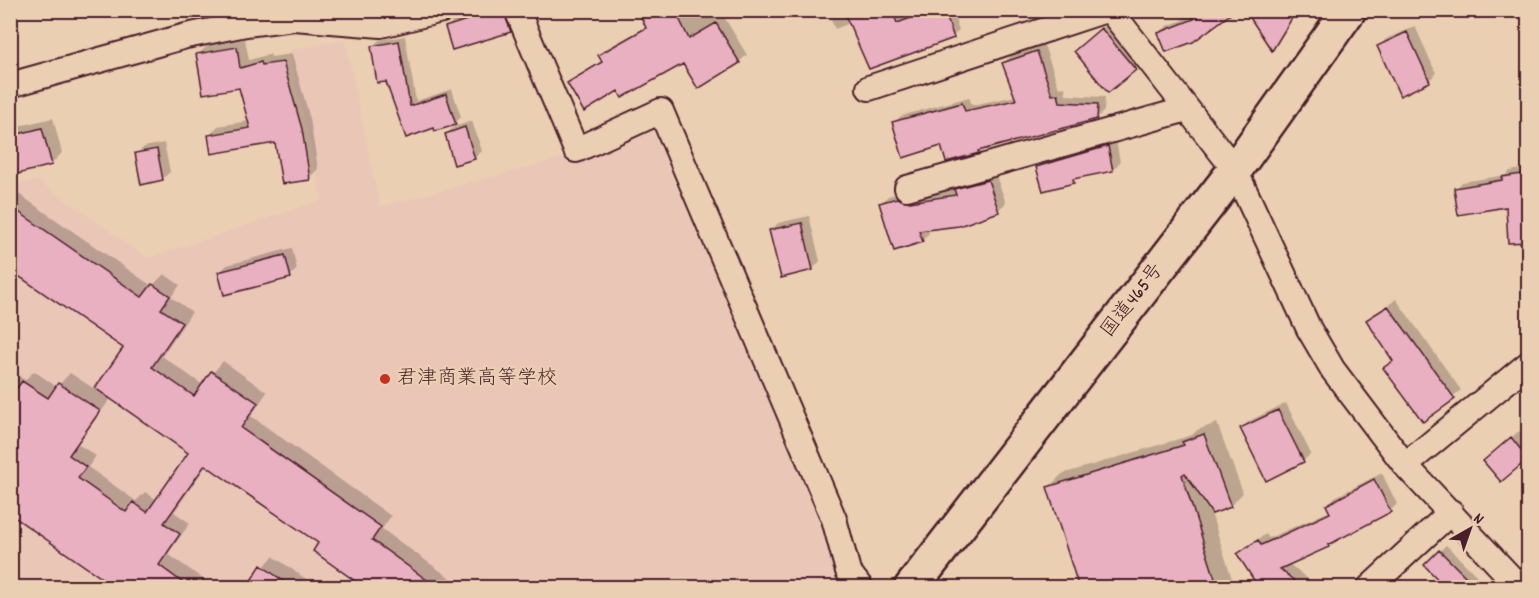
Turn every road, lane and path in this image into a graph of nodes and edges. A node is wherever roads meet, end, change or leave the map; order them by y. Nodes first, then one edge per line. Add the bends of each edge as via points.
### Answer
1 (442, 10) edge
2 (517, 10) edge
3 (1108, 10) edge
4 (1349, 10) edge
5 (309, 15) edge
6 (10, 85) edge
7 (869, 88) dead end
8 (1187, 109) junction
9 (1235, 170) junction
10 (907, 188) dead end
11 (1528, 364) edge
12 (1406, 465) junction
13 (1451, 512) junction
14 (1371, 587) edge
15 (861, 588) edge
16 (911, 588) edge
17 (1524, 588) edge

1 - 5 street via 381,25
2 - 15 street via 576,150 661,111 834,519 848,571
3 - 7 street
3 - 8 street
4 - 9 highway, 国道465号
5 - 6 street via 186,36
8 - 9 street
8 - 10 street
9 - 12 street via 1309,329 1333,370
9 - 16 highway, 国道465号
11 - 12 street
12 - 13 street
13 - 14 street
13 - 17 street

